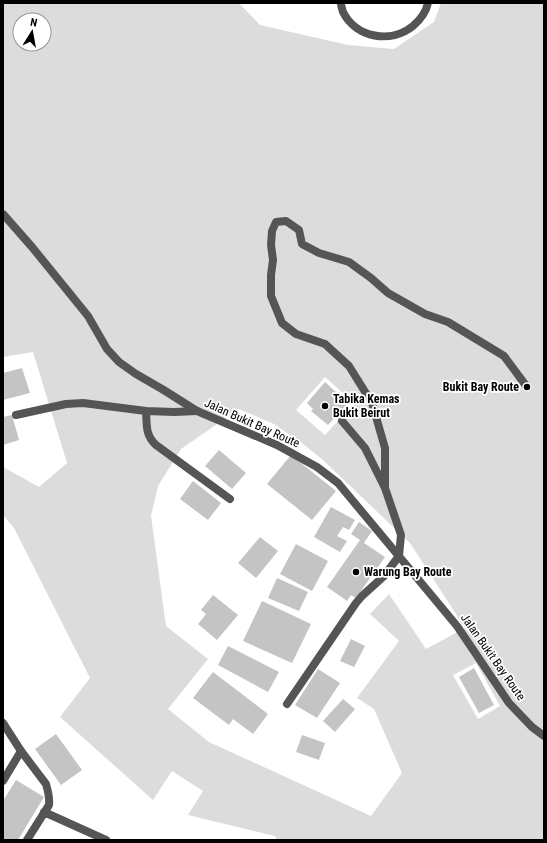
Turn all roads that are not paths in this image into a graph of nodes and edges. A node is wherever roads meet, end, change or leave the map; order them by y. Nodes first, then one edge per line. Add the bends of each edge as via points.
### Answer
1 (341, 3) edge
2 (428, 3) edge
3 (3, 214) edge
4 (527, 387) dead end
5 (146, 411) junction
6 (197, 411) junction
7 (16, 415) dead end
8 (342, 421) dead end
9 (385, 488) junction
10 (230, 499) dead end
11 (399, 556) junction
12 (287, 704) dead end
13 (3, 723) edge
14 (544, 736) edge
15 (21, 751) junction
16 (3, 781) edge
17 (44, 812) junction
18 (28, 840) edge
19 (106, 840) edge

1 - 2 street via 343,12 352,24 365,33 379,37 394,36 408,30 419,21
3 - 6 street, Jalan Bukit Bay Route via 88,316 107,349 119,362
4 - 9 street via 504,356 448,322 425,314 388,293 349,262 302,244 299,230 286,221 276,222 272,231 271,296 282,323 296,334 325,344 349,366 372,403 385,448
5 - 6 street
5 - 7 street via 83,403 66,404
5 - 10 street via 150,440
6 - 11 street, Jalan Bukit Bay Route via 277,445 317,467 338,483
8 - 9 street via 365,448
9 - 11 street via 401,534
11 - 12 street via 384,576 356,602
11 - 14 street, Jalan Bukit Bay Route via 457,626 509,703
13 - 15 street
15 - 16 street
15 - 17 street via 46,784 50,800
17 - 18 street
17 - 19 street

